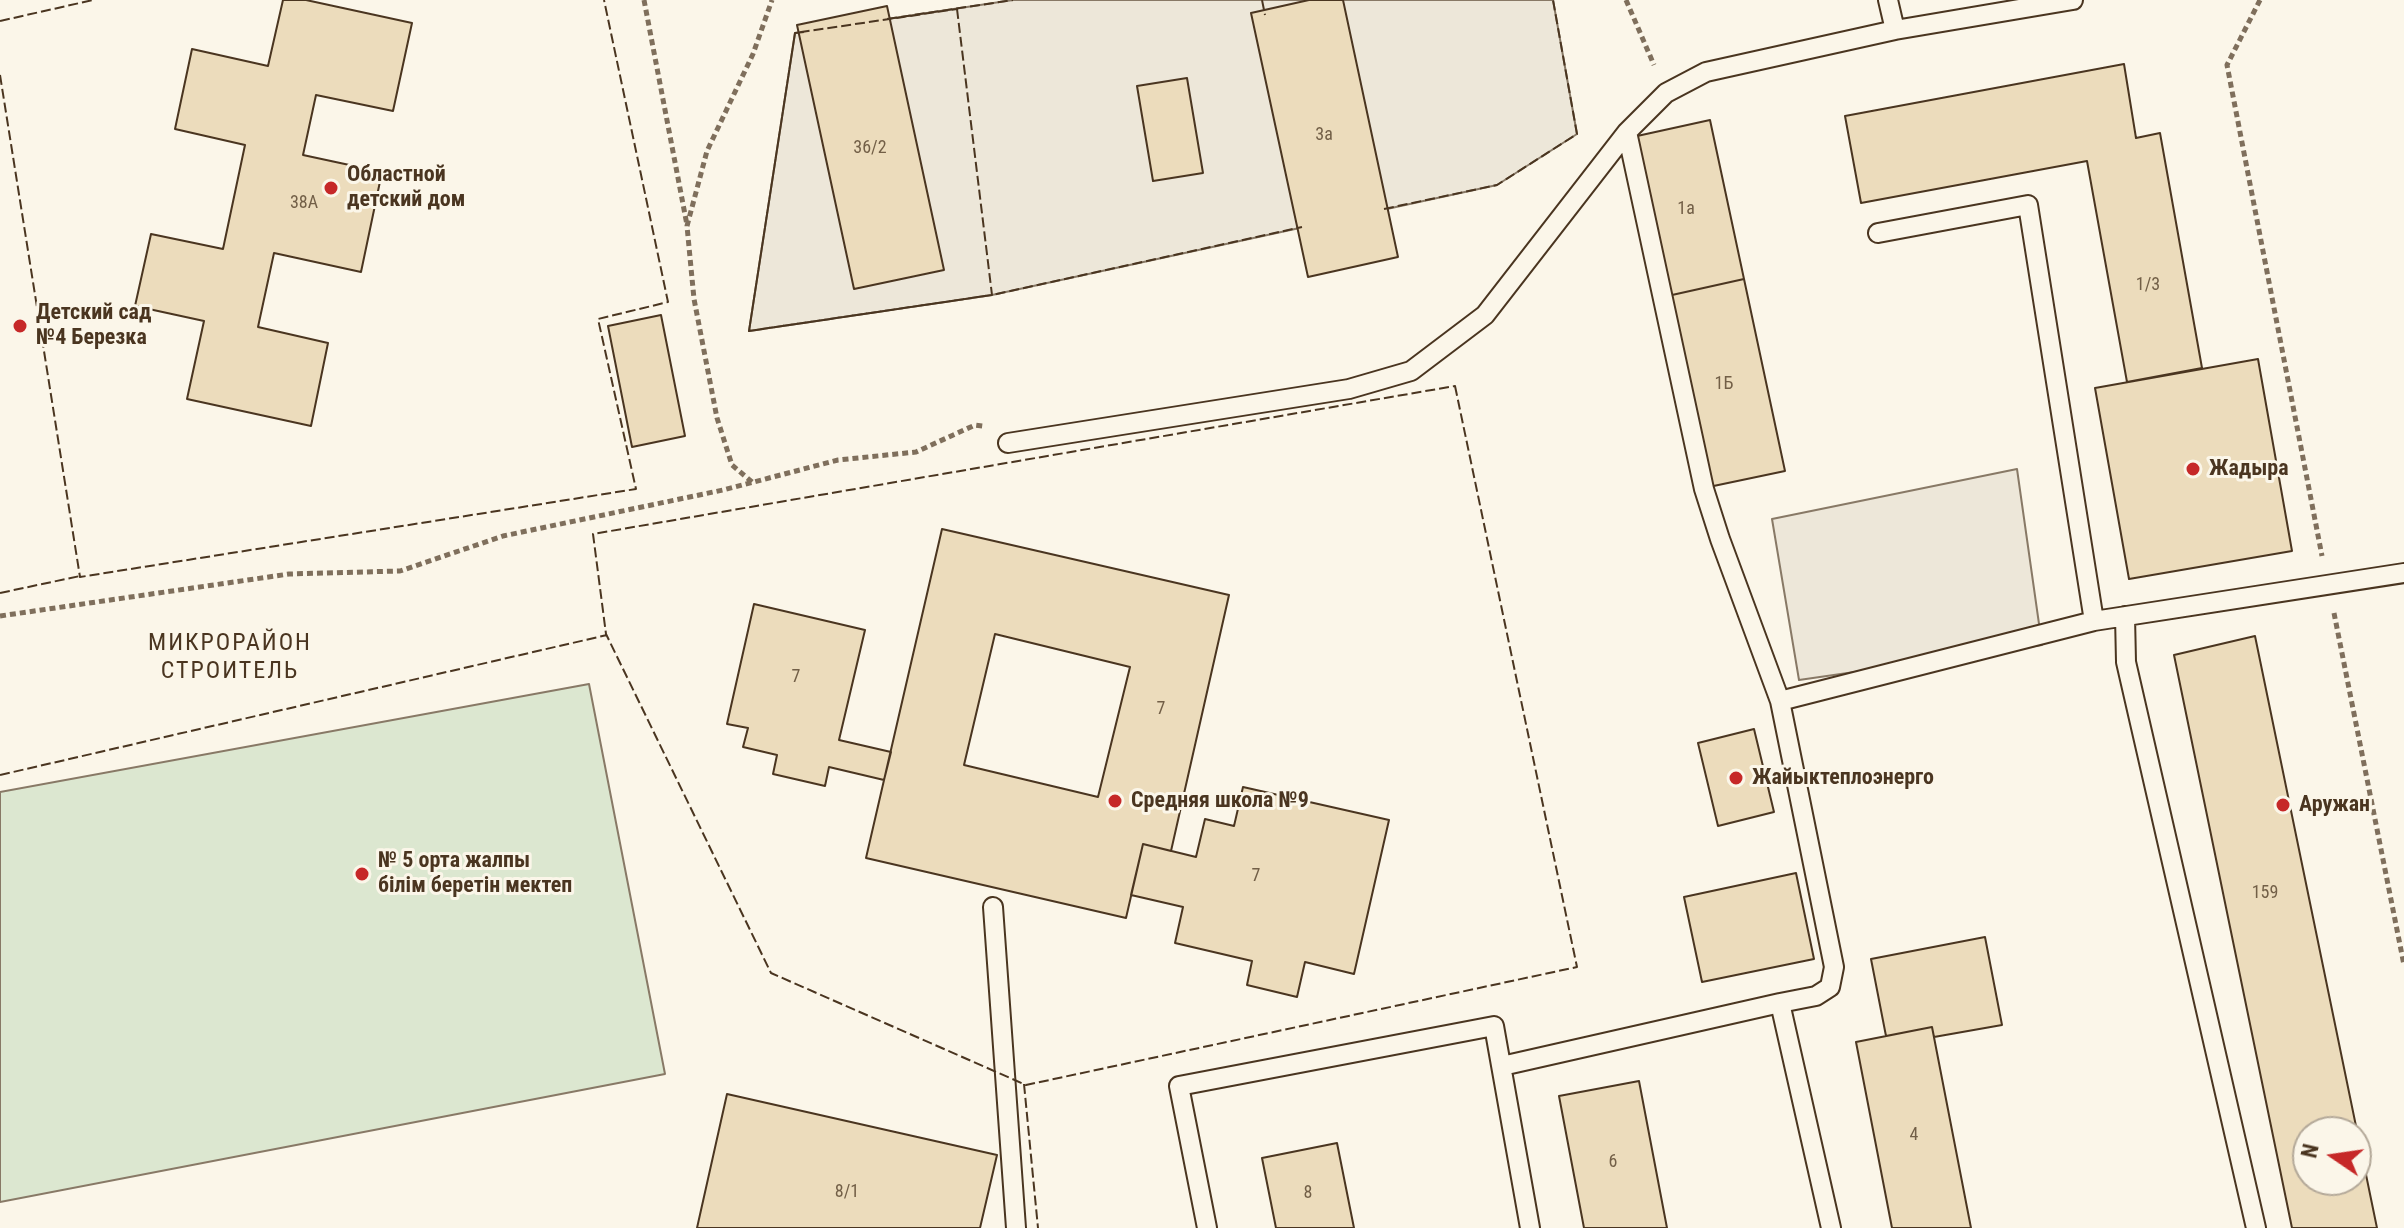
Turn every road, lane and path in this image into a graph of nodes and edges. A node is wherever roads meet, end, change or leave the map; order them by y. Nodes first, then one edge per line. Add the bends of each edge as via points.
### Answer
1 (644, 0) edge
2 (772, 0) edge
3 (1626, 0) edge
4 (1888, 0) edge
5 (2073, 0) edge
6 (2260, 0) edge
7 (1895, 30) junction
8 (1666, 93) junction
9 (1627, 132) junction
10 (687, 226) junction
11 (1878, 233) dead end
12 (1008, 443) joint
13 (753, 482) junction
14 (2404, 573) edge
15 (2328, 585) junction
16 (0, 616) edge
17 (2125, 616) junction
18 (2094, 621) junction
19 (1780, 701) junction
20 (993, 907) dead end
21 (2404, 965) edge
22 (1780, 1003) junction
23 (1502, 1066) junction
24 (1016, 1228) edge
25 (1207, 1228) edge
26 (1530, 1228) edge
27 (1831, 1228) edge
28 (2256, 1228) edge

1 - 10 path
2 - 10 path via 707,151
3 - 8 path
4 - 7 lane
5 - 7 lane
6 - 15 path via 2227,65
7 - 8 lane via 1706,72
8 - 9 lane
9 - 12 lane via 1485,315 1411,371 1349,389
9 - 19 lane via 1704,489
10 - 13 path via 694,299 717,418 732,465
11 - 18 lane via 2028,205
12 - 13 path via 995,427 975,425 916,452 838,460
13 - 16 path via 503,536 400,571 289,574
14 - 15 lane
15 - 17 lane
15 - 21 path
17 - 18 lane
17 - 28 lane via 2126,662
18 - 19 lane
19 - 22 lane via 1834,967 1830,987 1816,996
20 - 24 lane
22 - 23 lane
22 - 27 lane
23 - 25 lane via 1494,1026 1179,1086
23 - 26 lane

